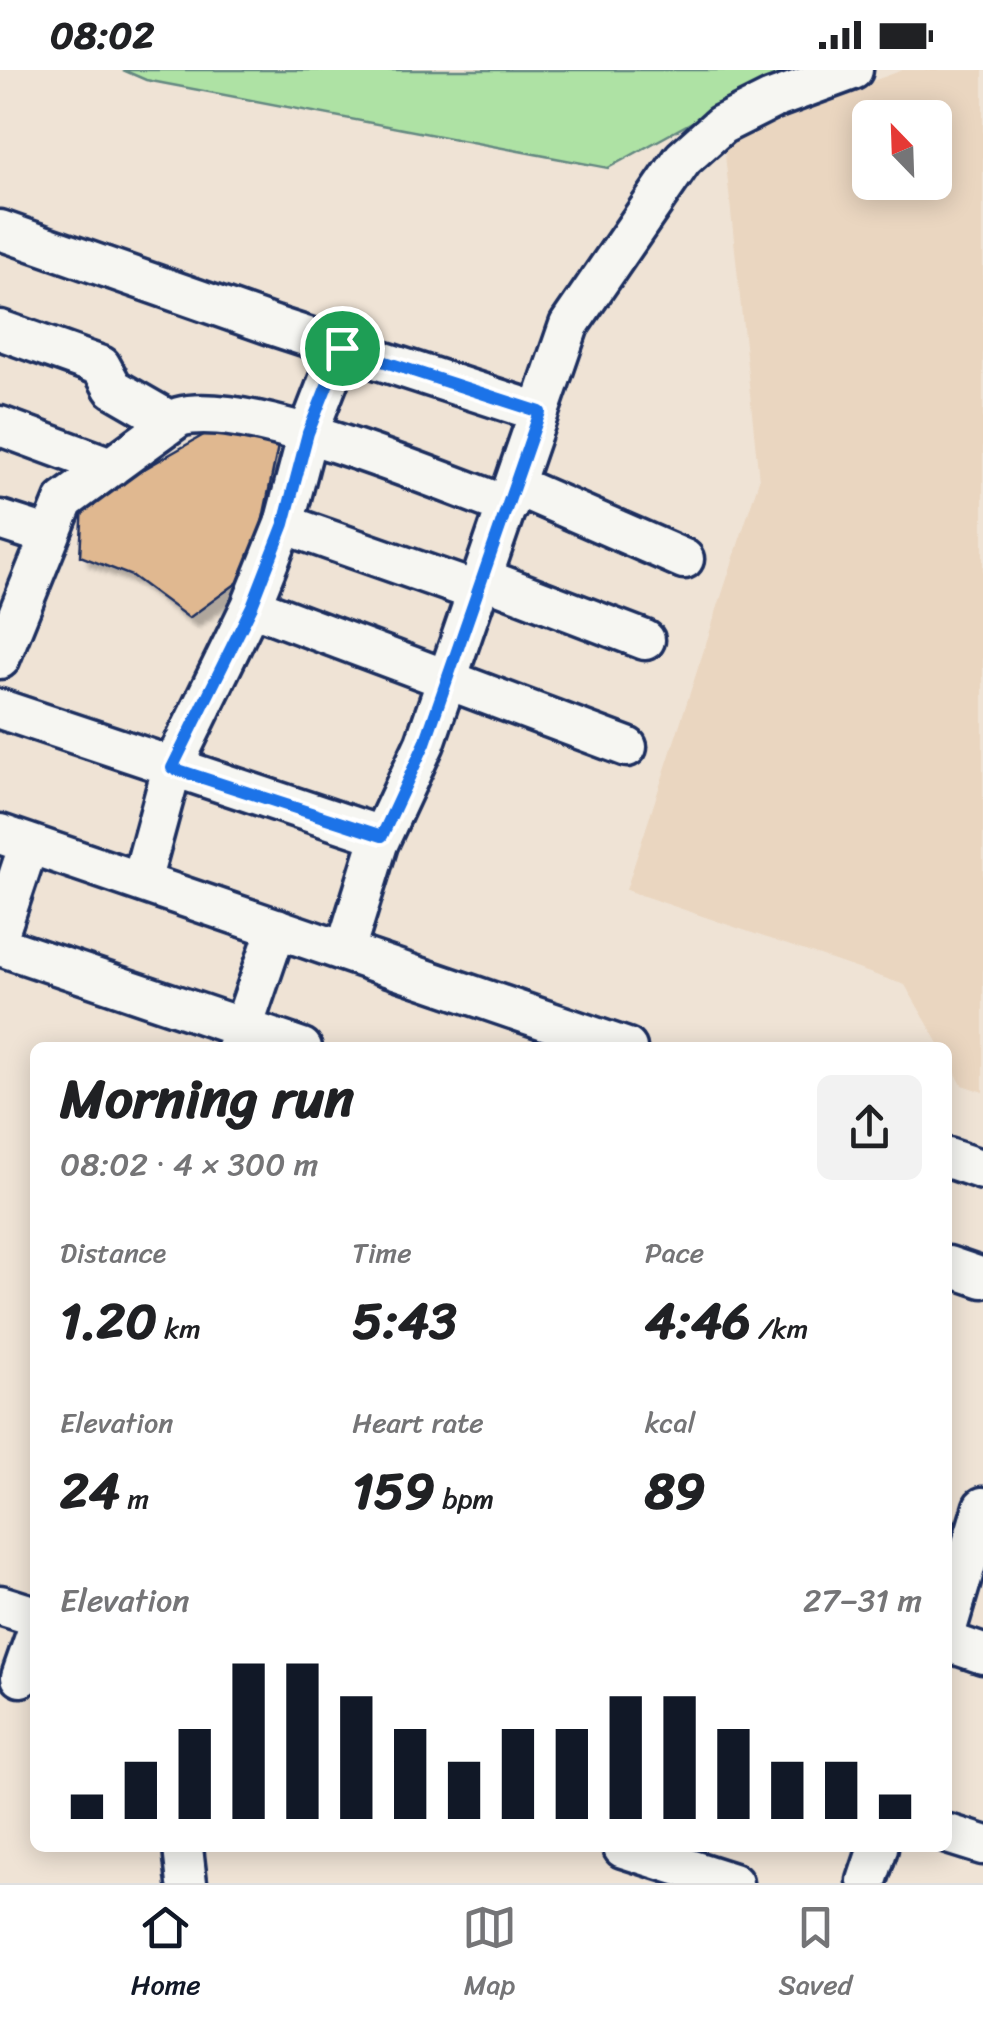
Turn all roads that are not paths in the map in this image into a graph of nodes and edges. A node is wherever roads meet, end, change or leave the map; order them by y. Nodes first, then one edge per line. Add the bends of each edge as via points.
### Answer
1 (854, 70) edge
2 (0, 230) edge
3 (0, 330) edge
4 (342, 348) junction
5 (540, 412) junction
6 (172, 422) junction
7 (0, 426) edge
8 (308, 433) junction
9 (111, 467) junction
10 (511, 496) junction
11 (0, 520) edge
12 (284, 524) junction
13 (50, 536) junction
14 (684, 558) dead end
15 (480, 585) junction
16 (252, 606) junction
17 (9, 611) edge
18 (645, 640) dead end
19 (0, 659) edge
20 (446, 681) junction
21 (0, 710) edge
22 (627, 747) dead end
23 (172, 768) junction
24 (382, 836) junction
25 (15, 839) edge
26 (141, 882) junction
27 (277, 928) junction
28 (0, 931) edge
29 (0, 946) edge
30 (344, 952) junction
31 (551, 1035) edge
32 (240, 1038) edge
33 (265, 1042) edge
34 (591, 1042) edge
35 (952, 1159) edge
36 (983, 1170) edge
37 (952, 1267) edge
38 (983, 1278) edge
39 (983, 1507) edge
40 (0, 1605) edge
41 (952, 1612) edge
42 (30, 1614) edge
43 (952, 1643) edge
44 (30, 1651) edge
45 (983, 1654) edge
46 (21, 1678) dead end
47 (952, 1835) edge
48 (983, 1845) edge
49 (183, 1852) edge
50 (635, 1852) edge
51 (187, 1883) edge
52 (733, 1883) edge

1 - 5 street via 737,117 682,159 569,325
2 - 4 street
3 - 6 street via 101,366 113,388
4 - 5 street
4 - 8 street
5 - 10 street
6 - 8 street via 200,411
6 - 9 street
7 - 9 street
8 - 10 street
8 - 12 street
9 - 13 street via 64,502
10 - 14 street
10 - 15 street
11 - 13 street
12 - 15 street
12 - 16 street
13 - 17 street
15 - 18 street
15 - 20 street
16 - 20 street
16 - 23 street
17 - 19 street
20 - 22 street
20 - 24 street
21 - 23 street
23 - 24 street
23 - 26 street
24 - 30 street
25 - 26 street
25 - 28 street
26 - 27 street
27 - 30 street
27 - 32 street
29 - 32 street
30 - 31 street
31 - 34 street
32 - 33 street
35 - 36 street
37 - 38 street
39 - 41 street
40 - 42 street
43 - 45 street
44 - 46 street
47 - 48 street
49 - 51 street
50 - 52 street

